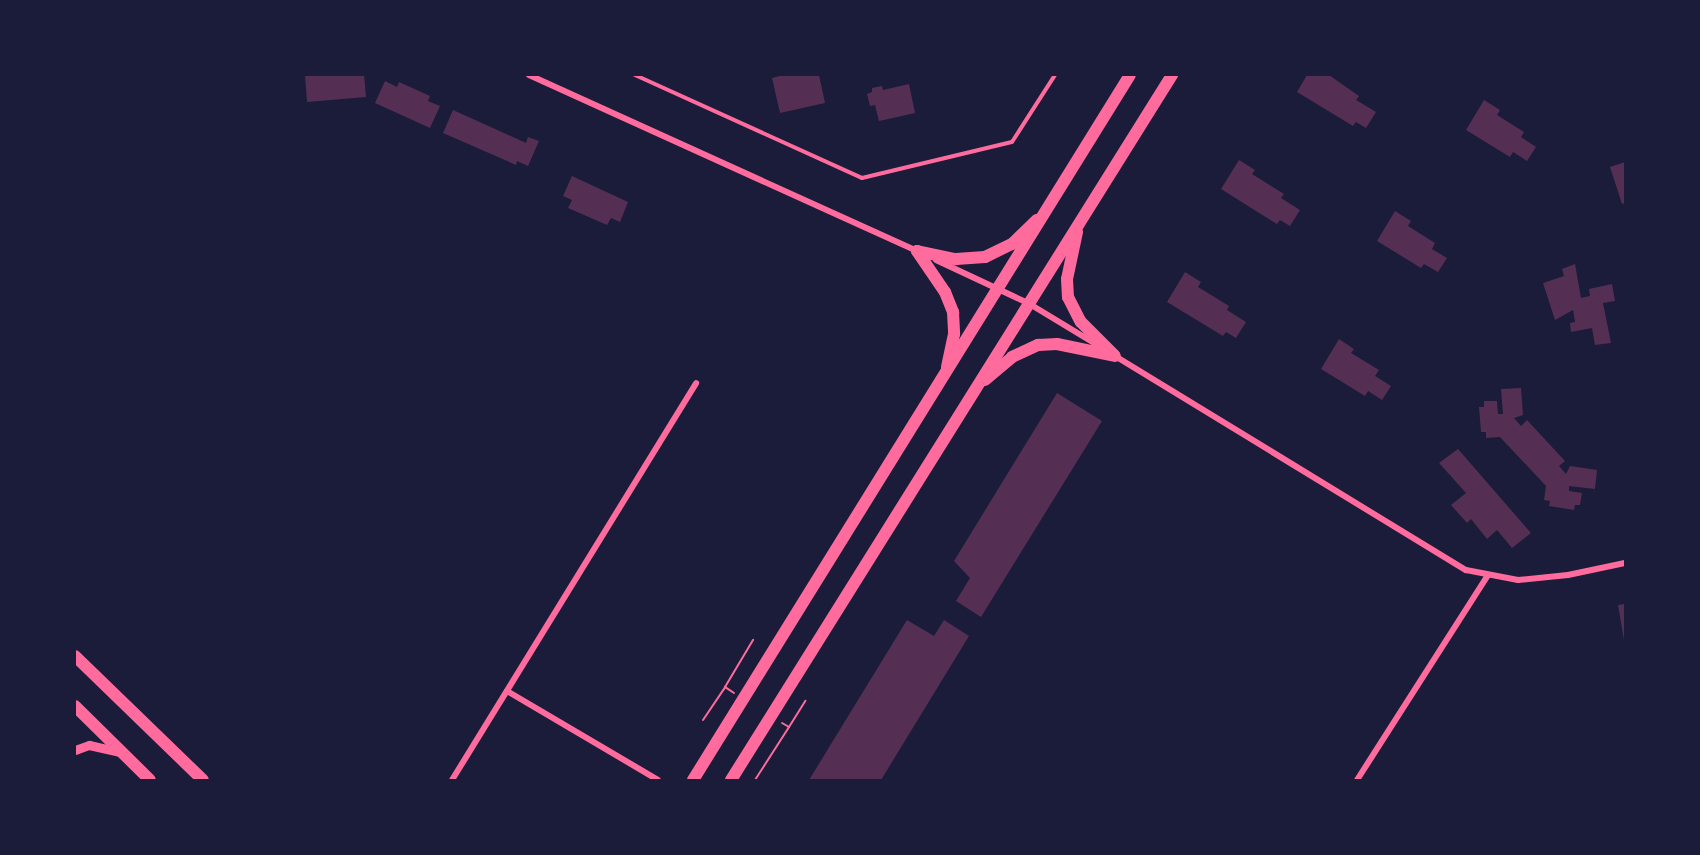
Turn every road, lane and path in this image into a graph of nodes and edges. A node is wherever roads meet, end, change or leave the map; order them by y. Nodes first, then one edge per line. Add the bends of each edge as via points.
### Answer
1 (529, 75) edge
2 (635, 75) edge
3 (1055, 75) edge
4 (1130, 75) edge
5 (1172, 75) edge
6 (1049, 208) junction
7 (1079, 223) junction
8 (916, 251) junction
9 (999, 288) junction
10 (1028, 303) junction
11 (1115, 356) junction
12 (945, 377) junction
13 (696, 383) dead end
14 (974, 390) junction
15 (1625, 563) edge
16 (1487, 577) junction
17 (753, 640) dead end
18 (75, 656) edge
19 (725, 687) junction
20 (507, 691) junction
21 (743, 699) dead end
22 (806, 701) dead end
23 (75, 706) edge
24 (703, 720) dead end
25 (780, 722) dead end
26 (789, 727) junction
27 (75, 750) edge
28 (128, 758) junction
29 (150, 780) edge
30 (203, 780) edge
31 (452, 780) edge
32 (658, 780) edge
33 (693, 780) edge
34 (731, 780) edge
35 (755, 780) edge
36 (1357, 780) edge

1 - 8 street
2 - 3 lane via 862,177 1012,142
4 - 6 main road
5 - 7 main road
6 - 8 main road via 1011,244 985,257 956,259
6 - 9 main road
7 - 10 main road
7 - 11 main road via 1067,279 1068,297 1081,322
8 - 9 street
8 - 12 main road via 945,292 953,312 954,334
9 - 10 street
9 - 12 main road
10 - 11 street
10 - 14 main road
11 - 14 main road via 1057,344 1038,345 1012,357
11 - 16 street via 1444,560
12 - 33 main road
13 - 20 street
14 - 34 main road
15 - 16 street via 1543,578
16 - 36 street
17 - 19 path
18 - 30 main road
19 - 21 path
19 - 24 path
20 - 31 street
20 - 32 street
22 - 26 path
23 - 28 main road
25 - 26 path
26 - 35 path
27 - 28 street via 103,746
28 - 29 main road

